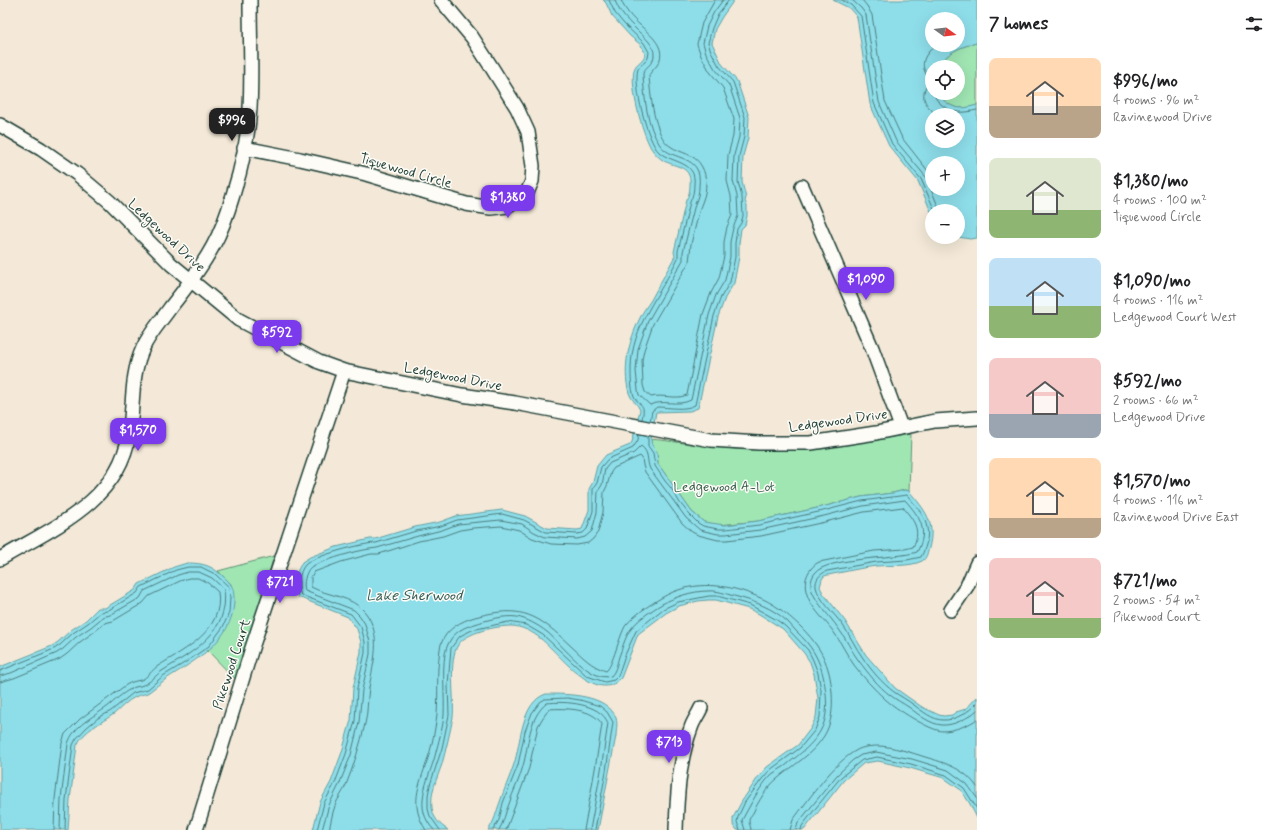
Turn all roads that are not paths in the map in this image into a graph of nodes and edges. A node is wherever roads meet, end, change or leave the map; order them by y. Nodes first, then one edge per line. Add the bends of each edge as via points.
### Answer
1 (250, 0) edge
2 (441, 0) edge
3 (0, 126) edge
4 (244, 148) junction
5 (802, 186) dead end
6 (191, 280) junction
7 (344, 371) junction
8 (977, 418) edge
9 (901, 427) junction
10 (0, 559) edge
11 (977, 563) edge
12 (951, 610) dead end
13 (701, 708) dead end
14 (196, 830) edge
15 (676, 830) edge

1 - 4 street via 250,108
2 - 4 street, Tiquewood Circle via 472,37 517,108 528,132 533,166 532,181 527,193 507,206 491,208 466,204 366,174
3 - 6 street, Ledgewood Drive via 42,149 77,174
4 - 6 street via 238,179 223,226
5 - 9 street via 872,348
6 - 7 street, Ledgewood Drive via 239,320 319,362
6 - 10 street via 143,348 133,382 128,442 122,460 108,484 82,510
7 - 9 street, Ledgewood Drive via 462,396 515,403 711,440 759,443 811,442
7 - 14 street, Pikewood Court via 252,648
8 - 9 street, Ledgewood Drive
11 - 12 street via 967,586
13 - 15 street via 691,727 684,753 677,796

